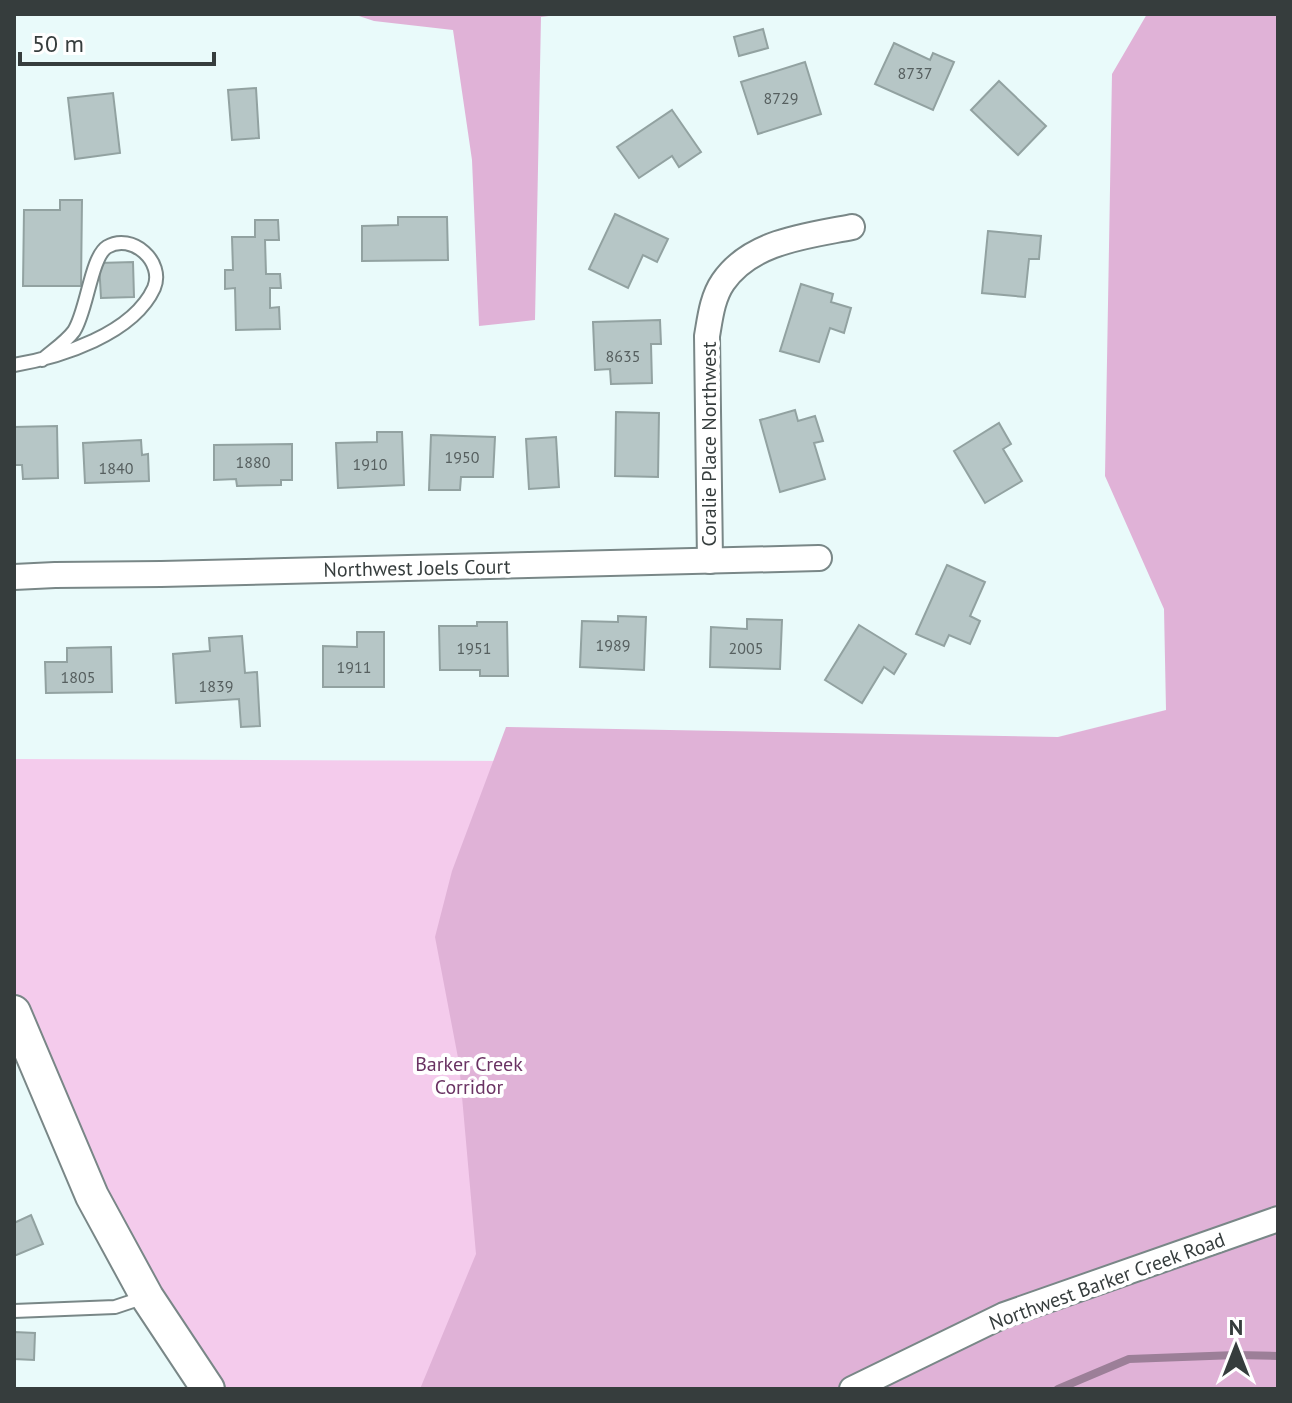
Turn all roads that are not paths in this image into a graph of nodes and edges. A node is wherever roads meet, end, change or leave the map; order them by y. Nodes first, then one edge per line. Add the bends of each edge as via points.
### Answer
1 (852, 227) dead end
2 (42, 360) junction
3 (14, 365) edge
4 (819, 558) dead end
5 (710, 561) junction
6 (14, 577) edge
7 (14, 1012) edge
8 (1278, 1219) edge
9 (147, 1297) junction
10 (14, 1311) edge
11 (208, 1389) edge
12 (852, 1389) edge

1 - 5 street, Coralie Place Northwest via 787,240 747,257 722,283 713,304 707,336
2 - 2 lane via 98,339 137,313 154,287 157,273 152,260 127,243 107,247 73,332
2 - 3 lane
4 - 5 street, Northwest Joels Court
5 - 6 street, Northwest Joels Court
7 - 9 main road via 92,1196
8 - 12 street, Northwest Barker Creek Road via 1004,1315
9 - 10 lane via 115,1307
9 - 11 main road

